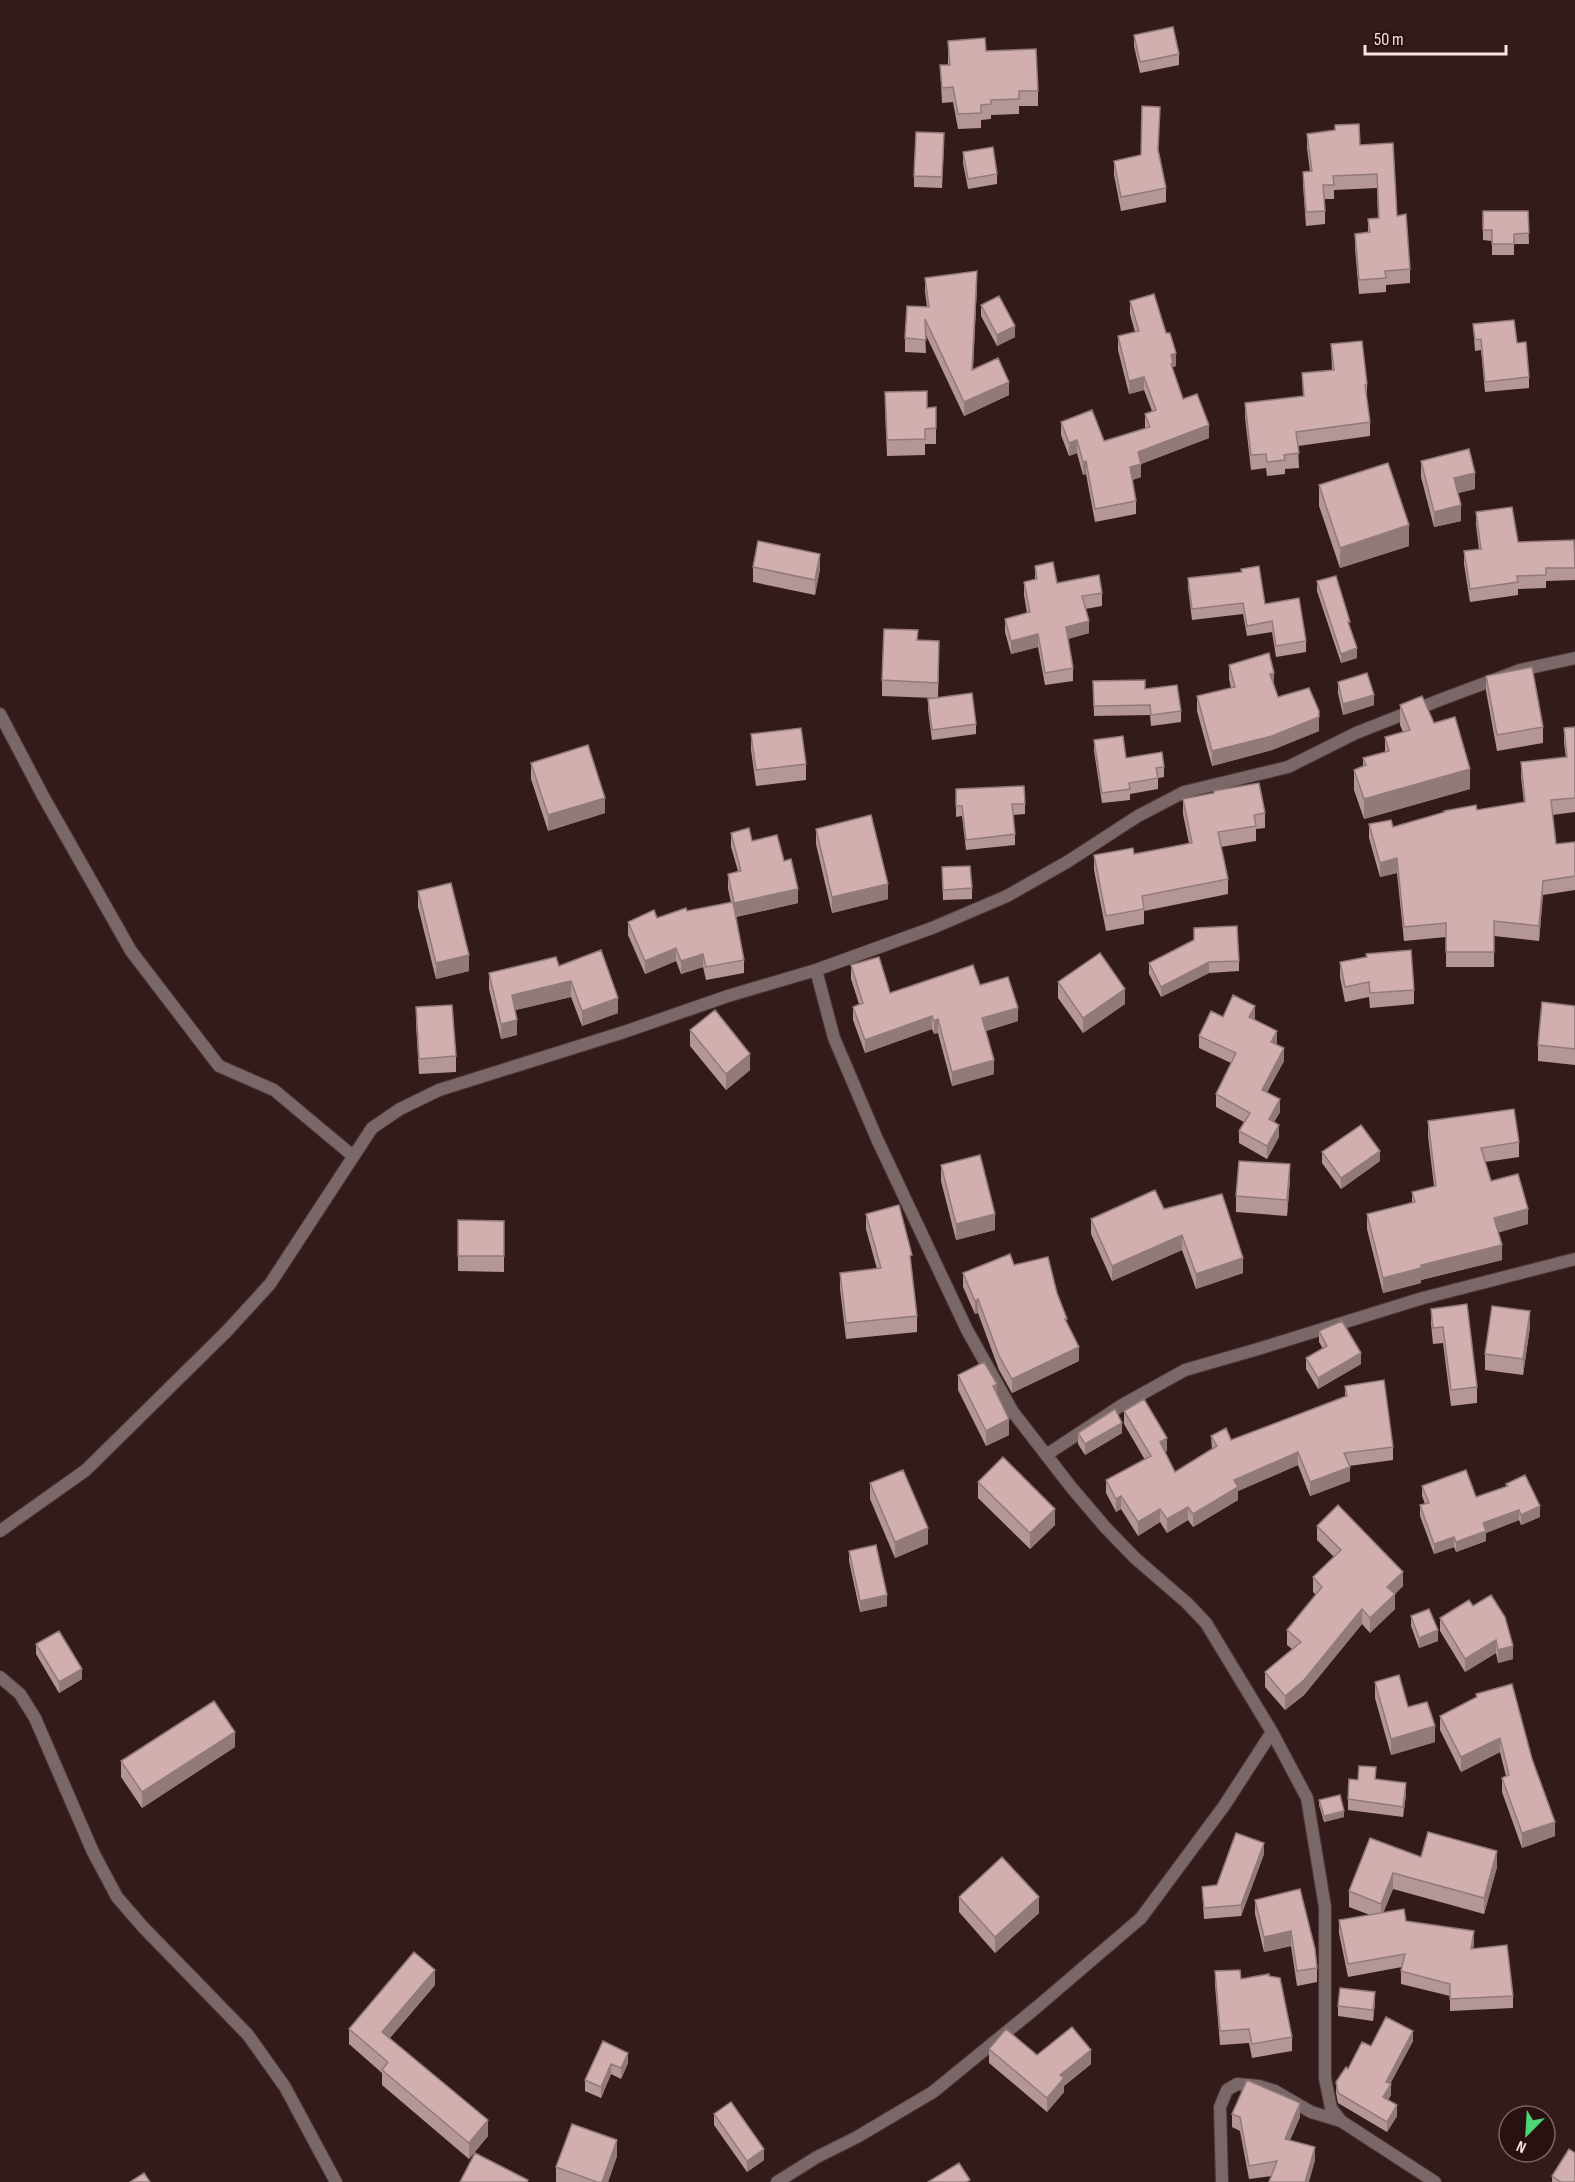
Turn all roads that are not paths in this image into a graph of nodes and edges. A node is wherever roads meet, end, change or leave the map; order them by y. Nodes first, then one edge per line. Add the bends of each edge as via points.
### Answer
1 (1575, 658) edge
2 (0, 714) edge
3 (816, 970) junction
4 (353, 1156) junction
5 (1575, 1259) edge
6 (1046, 1455) junction
7 (0, 1531) edge
8 (0, 1677) edge
9 (1272, 1732) junction
10 (1341, 2121) junction
11 (336, 2182) edge
12 (777, 2182) edge
13 (1222, 2182) edge
14 (1435, 2182) edge

1 - 3 street via 1520,670 1445,698 1356,733 1288,767 1184,792 1007,896
2 - 4 street via 131,951 219,1066 274,1090
3 - 4 street via 439,1090 372,1128
3 - 6 street via 834,1038 967,1330 1013,1413
4 - 7 street via 270,1284 227,1331 86,1470
5 - 6 street via 1423,1298 1185,1370 1122,1405
6 - 9 street via 1135,1558 1206,1623
8 - 11 street via 21,1694 35,1718 93,1852 117,1897 248,2035 285,2087
9 - 10 street via 1310,1810 1325,1907 1325,2078 1331,2108
9 - 12 street via 1224,1806 1141,1918 933,2092
10 - 13 street via 1311,2112 1275,2091 1237,2084 1227,2090 1220,2108
10 - 14 street

